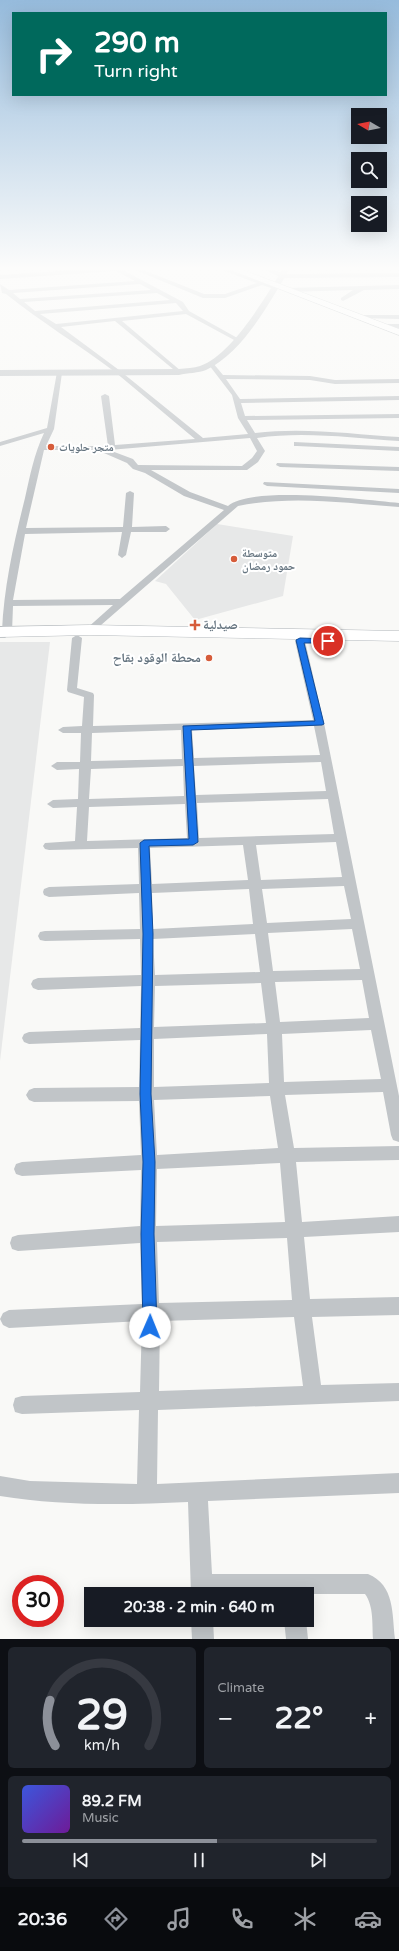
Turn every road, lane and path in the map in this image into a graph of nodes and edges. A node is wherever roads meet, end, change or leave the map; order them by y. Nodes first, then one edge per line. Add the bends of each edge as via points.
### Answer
1 (78, 343) edge
2 (145, 343) edge
3 (235, 343) edge
4 (211, 364) junction
5 (117, 371) junction
6 (179, 372) junction
7 (59, 373) junction
8 (0, 374) edge
9 (222, 377) junction
10 (399, 381) edge
11 (105, 396) dead end
12 (399, 398) edge
13 (236, 401) junction
14 (399, 416) edge
15 (242, 418) junction
16 (50, 428) junction
17 (252, 436) junction
18 (399, 439) edge
19 (201, 440) junction
20 (0, 444) edge
21 (297, 444) dead end
22 (41, 448) junction
23 (112, 448) junction
24 (97, 449) junction
25 (399, 449) edge
26 (280, 465) dead end
27 (136, 467) junction
28 (399, 469) edge
29 (267, 484) dead end
30 (399, 491) edge
31 (130, 493) dead end
32 (399, 505) edge
33 (230, 509) junction
34 (166, 529) dead end
35 (127, 530) junction
36 (21, 531) junction
37 (122, 555) dead end
38 (123, 602) junction
39 (8, 603) junction
40 (2, 634) edge
41 (83, 634) junction
42 (399, 636) edge
43 (300, 640) junction
44 (399, 642) edge
45 (319, 724) junction
46 (186, 728) junction
47 (88, 729) junction
48 (64, 730) dead end
49 (326, 758) junction
50 (188, 761) junction
51 (85, 765) junction
52 (57, 766) dead end
53 (333, 795) junction
54 (191, 800) junction
55 (53, 804) dead end
56 (83, 804) junction
57 (341, 838) junction
58 (249, 841) junction
59 (193, 842) junction
60 (144, 843) junction
61 (81, 844) junction
62 (49, 846) dead end
63 (349, 881) junction
64 (255, 884) junction
65 (146, 888) junction
66 (49, 892) dead end
67 (357, 924) junction
68 (261, 929) junction
69 (148, 934) junction
70 (45, 936) dead end
71 (367, 974) junction
72 (268, 976) junction
73 (148, 982) junction
74 (38, 984) dead end
75 (378, 1024) junction
76 (274, 1028) junction
77 (147, 1034) junction
78 (29, 1038) dead end
79 (390, 1086) junction
80 (278, 1090) junction
81 (146, 1094) junction
82 (34, 1095) dead end
83 (399, 1135) edge
84 (399, 1153) edge
85 (287, 1155) junction
86 (149, 1162) junction
87 (22, 1169) dead end
88 (399, 1224) edge
89 (294, 1230) junction
90 (148, 1234) junction
91 (18, 1243) dead end
92 (399, 1306) edge
93 (302, 1308) junction
94 (151, 1312) junction
95 (9, 1319) dead end
96 (399, 1392) edge
97 (313, 1394) junction
98 (148, 1401) junction
99 (22, 1405) dead end
100 (399, 1483) edge
101 (0, 1486) edge
102 (198, 1492) junction
103 (147, 1494) junction
104 (201, 1587) edge
105 (314, 1588) edge
106 (202, 1627) edge
107 (296, 1627) edge
108 (203, 1639) edge
109 (297, 1639) edge
110 (384, 1639) edge

1 - 5 street
2 - 6 street
3 - 4 street
4 - 6 street via 193,371
4 - 9 street
5 - 6 street
5 - 7 street
5 - 19 street
7 - 8 street
7 - 16 street
9 - 10 street via 310,378 335,382
9 - 13 street via 235,395
11 - 23 street
12 - 13 street via 279,398
13 - 15 street
14 - 15 street
15 - 17 street
16 - 20 street
16 - 22 street
17 - 18 street via 308,434
17 - 19 street
17 - 27 street via 261,451 255,460 244,468
19 - 23 street
21 - 25 street
22 - 24 street
22 - 36 street
23 - 24 street
24 - 27 street via 130,461
26 - 28 street
27 - 33 street via 148,471 187,494
29 - 30 street
31 - 35 street
32 - 33 street via 284,498 250,500 235,504
33 - 38 street
34 - 35 street
35 - 36 street
35 - 37 street
36 - 39 street
38 - 39 street
38 - 41 street
39 - 40 street
40 - 41 main road
41 - 42 main road
41 - 43 main road
41 - 47 street via 72,690 89,695
43 - 44 main road
43 - 45 street
45 - 46 street
45 - 49 street
46 - 47 street
46 - 50 street
47 - 48 street
47 - 51 street
49 - 50 street
49 - 53 street
50 - 51 street
50 - 54 street
51 - 52 street
51 - 56 street
53 - 54 street
53 - 57 street
54 - 56 street
54 - 59 street
55 - 56 street
56 - 61 street
57 - 58 street
57 - 63 street
58 - 59 street
58 - 64 street
59 - 60 street
60 - 61 street
60 - 65 street
61 - 62 street
63 - 64 street
63 - 67 street
64 - 65 street
64 - 68 street
65 - 66 street
65 - 69 street
67 - 68 street
67 - 71 street
68 - 69 street
68 - 72 street
69 - 70 street
69 - 73 street
71 - 72 street
71 - 75 street
72 - 73 street
72 - 76 street
73 - 74 street
73 - 77 street
75 - 76 street
75 - 79 street
76 - 77 street
76 - 80 street
77 - 78 street
77 - 81 street
79 - 80 street
79 - 83 street
80 - 81 street
80 - 85 street
81 - 82 street
81 - 86 street
84 - 85 street
85 - 86 street
85 - 89 street
86 - 87 street
86 - 90 street
88 - 89 street
89 - 90 street
89 - 93 street
90 - 91 street
90 - 94 street
92 - 93 street
93 - 94 street
93 - 97 street
94 - 95 street
94 - 98 street
96 - 97 street
97 - 98 street
98 - 99 street
98 - 103 street
100 - 102 street
101 - 103 street via 30,1491
102 - 103 street
102 - 104 street
105 - 110 street via 368,1584 372,1586 378,1593
106 - 108 street
107 - 109 street

